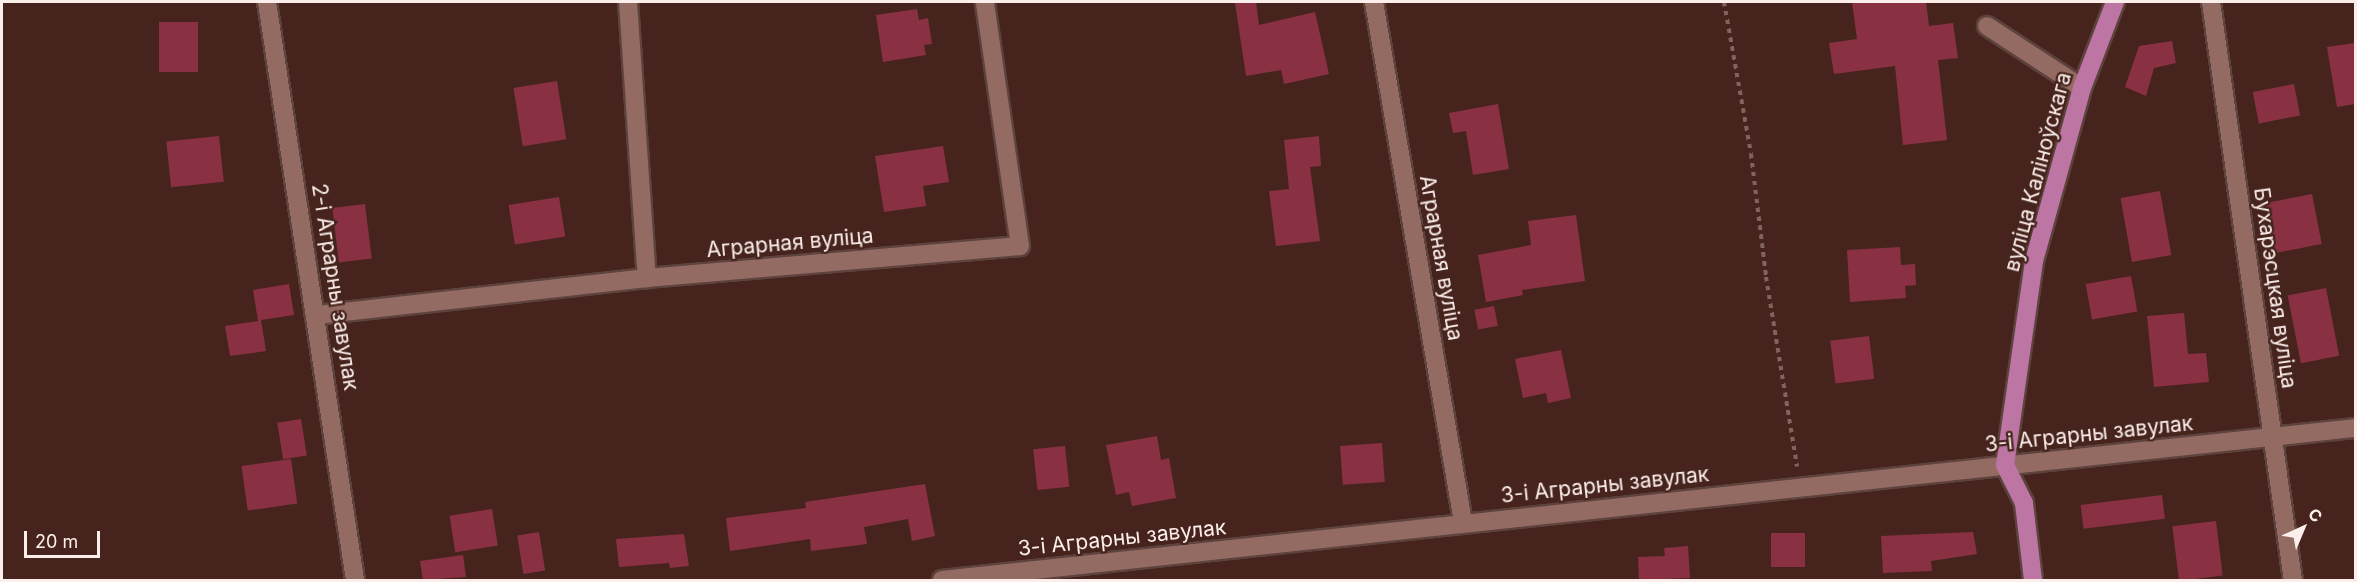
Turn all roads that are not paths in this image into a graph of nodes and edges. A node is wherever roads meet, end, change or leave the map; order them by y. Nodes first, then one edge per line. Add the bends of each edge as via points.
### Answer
1 (267, 2) edge
2 (628, 2) edge
3 (985, 2) edge
4 (1374, 2) edge
5 (2115, 2) edge
6 (2211, 2) edge
7 (1987, 26) dead end
8 (2082, 88) junction
9 (646, 278) junction
10 (318, 315) junction
11 (2355, 428) edge
12 (2274, 437) junction
13 (2005, 465) junction
14 (1463, 522) junction
15 (355, 580) edge
16 (942, 580) edge
17 (2033, 580) edge
18 (2293, 580) edge

1 - 10 street, 2-і Аграрны завулак
2 - 9 street
3 - 9 street, Аграрная вуліца via 1020,246
4 - 14 street, Аграрная вуліца
5 - 8 main road, вуліца Каліноўскага
6 - 12 street, Бухарэсцкая вуліца
7 - 8 street
8 - 13 main road, вуліца Каліноўскага via 2034,261
9 - 10 street, Аграрная вуліца
10 - 15 street, 2-і Аграрны завулак
11 - 12 street, 3-і Аграрны завулак
12 - 13 street, 3-і Аграрны завулак
12 - 18 street, Бухарэсцкая вуліца
13 - 14 street, 3-і Аграрны завулак
13 - 17 main road via 2024,503
14 - 16 street, 3-і Аграрны завулак

